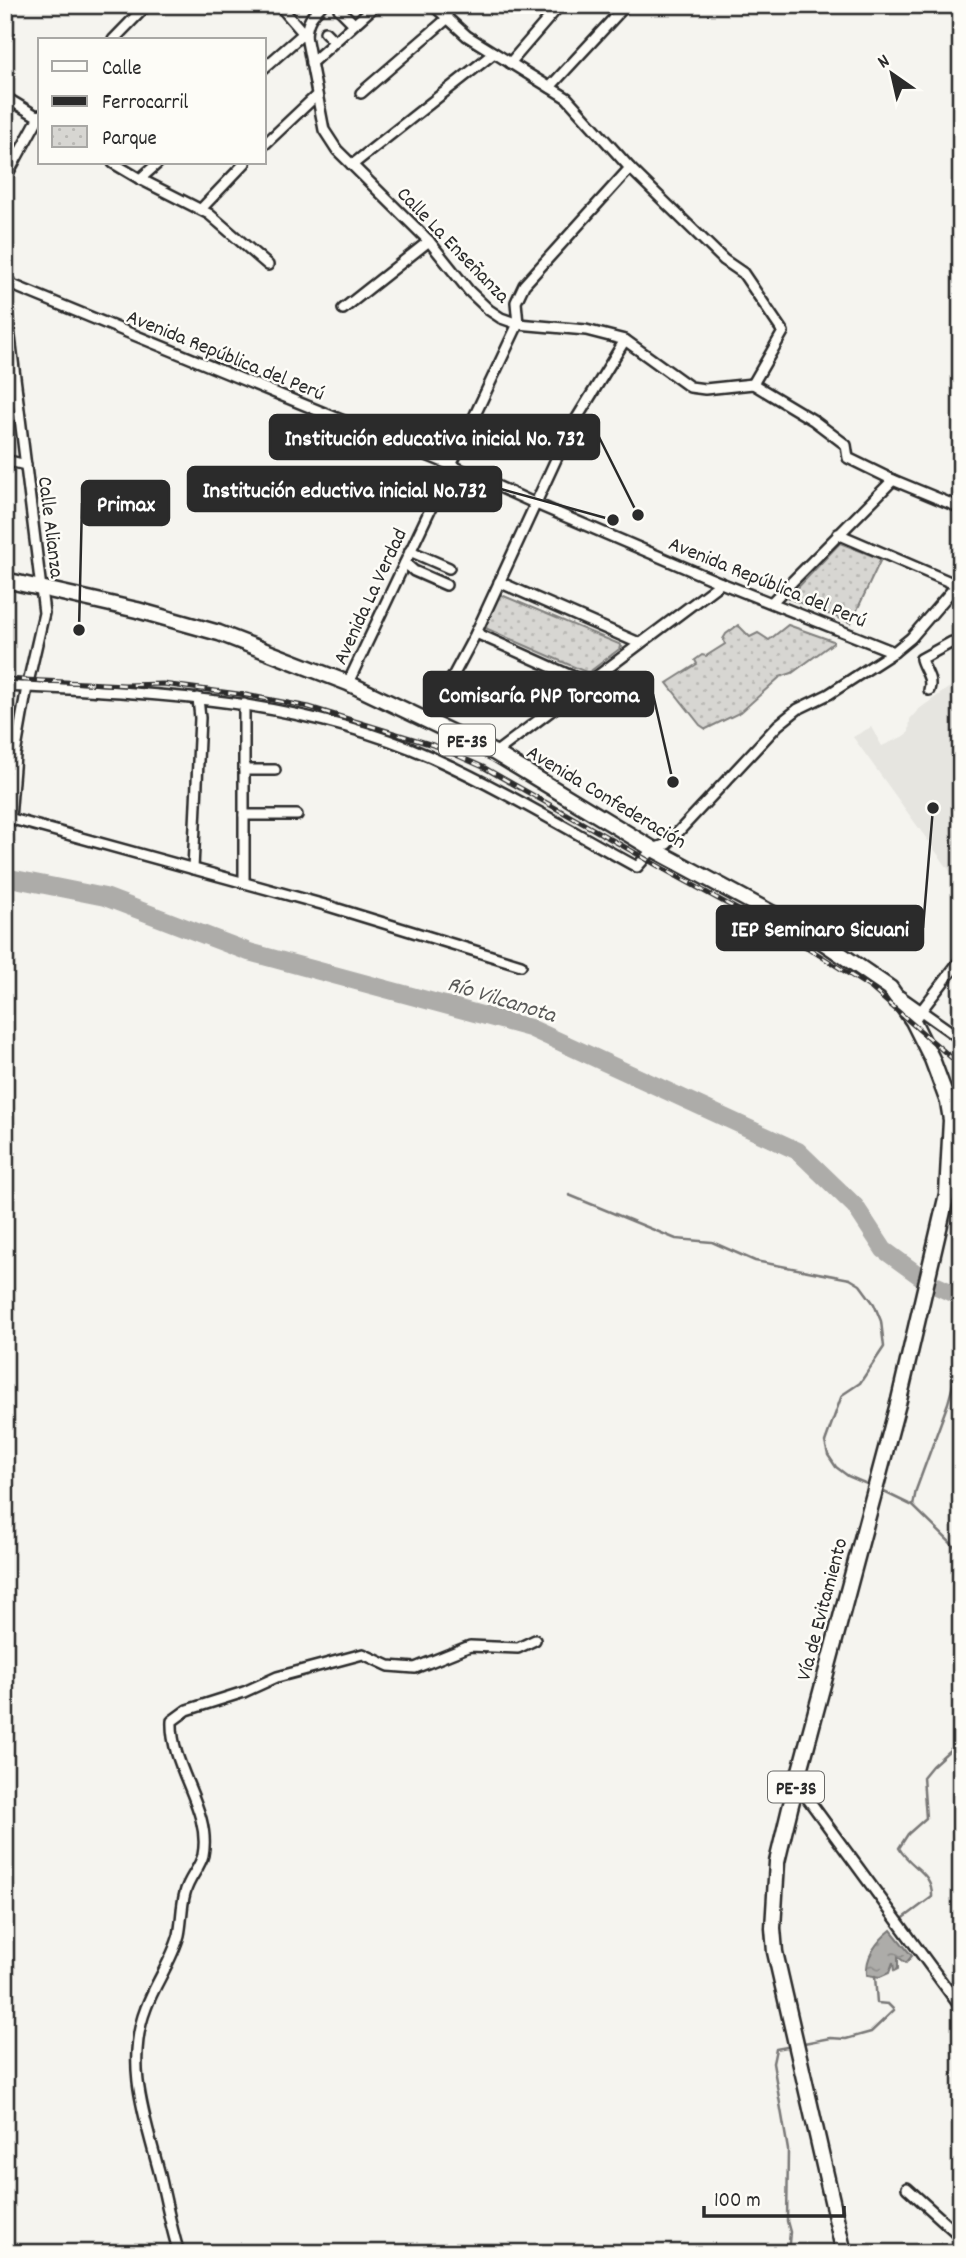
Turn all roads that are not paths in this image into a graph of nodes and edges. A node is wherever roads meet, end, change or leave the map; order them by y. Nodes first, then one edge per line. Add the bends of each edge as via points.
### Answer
1 (147, 5) edge
2 (279, 5) edge
3 (322, 5) edge
4 (433, 5) edge
5 (561, 5) edge
6 (626, 5) edge
7 (373, 6) edge
8 (340, 9) dead end
9 (310, 10) edge
10 (448, 18) junction
11 (354, 24) junction
12 (324, 32) dead end
13 (305, 34) junction
14 (115, 38) edge
15 (334, 41) junction
16 (494, 53) junction
17 (311, 63) junction
18 (510, 63) junction
19 (266, 66) edge
20 (550, 87) junction
21 (361, 93) dead end
22 (317, 95) junction
23 (5, 97) edge
24 (38, 116) edge
25 (38, 120) edge
26 (266, 143) edge
27 (115, 164) edge
28 (157, 164) edge
29 (244, 164) edge
30 (352, 165) junction
31 (630, 169) junction
32 (5, 178) edge
33 (140, 179) junction
34 (201, 209) junction
35 (429, 242) junction
36 (268, 264) dead end
37 (7, 283) edge
38 (6, 304) edge
39 (343, 309) dead end
40 (518, 324) junction
41 (625, 340) junction
42 (753, 384) junction
43 (5, 460) edge
44 (26, 465) junction
45 (451, 465) junction
46 (892, 480) junction
47 (534, 503) junction
48 (961, 508) edge
49 (838, 534) junction
50 (410, 551) junction
51 (405, 563) junction
52 (449, 568) dead end
53 (5, 580) edge
54 (499, 582) junction
55 (959, 582) edge
56 (721, 583) junction
57 (446, 585) dead end
58 (42, 589) junction
59 (772, 602) junction
60 (476, 633) junction
61 (639, 643) junction
62 (957, 644) edge
63 (894, 652) junction
64 (348, 683) junction
65 (587, 683) junction
66 (5, 685) edge
67 (27, 687) junction
68 (929, 690) dead end
69 (198, 698) junction
70 (244, 704) junction
71 (429, 721) junction
72 (495, 753) junction
73 (244, 770) junction
74 (275, 770) dead end
75 (244, 815) junction
76 (297, 815) dead end
77 (8, 818) edge
78 (653, 849) junction
79 (193, 869) junction
80 (244, 883) junction
81 (961, 959) edge
82 (521, 965) dead end
83 (890, 988) joint
84 (917, 1016) junction
85 (961, 1039) edge
86 (954, 1099) edge
87 (535, 1640) dead end
88 (797, 1784) junction
89 (961, 2008) edge
90 (907, 2189) dead end
91 (961, 2237) edge
92 (180, 2253) edge
93 (844, 2253) edge

1 - 14 street
2 - 13 street
3 - 9 street
4 - 10 street
5 - 18 street
6 - 20 street
7 - 11 street
8 - 11 street
9 - 13 street
10 - 16 street
10 - 21 street
11 - 15 street
12 - 15 street
13 - 17 street, Calle La Enseñanza
13 - 19 street
15 - 17 street
16 - 18 street
16 - 30 street
17 - 22 street, Calle La Enseñanza
18 - 20 street
20 - 31 street via 567,98
22 - 26 street
22 - 30 street, Calle La Enseñanza via 324,130
23 - 24 street
25 - 32 street
27 - 33 street
28 - 33 street
29 - 34 street
30 - 35 street, Calle La Enseñanza
31 - 40 street, Avenida La Verdad via 524,285 516,302
31 - 42 street via 743,273 783,331
33 - 34 street
34 - 36 street
35 - 39 street
35 - 40 street, Calle La Enseñanza via 489,310
37 - 38 street, Calle Alianza
37 - 45 street, Avenida República del Perú
38 - 44 street, Calle Alianza
40 - 41 street, Calle La Enseñanza via 586,330
40 - 45 street, Avenida La Verdad
41 - 42 street, Calle La Enseñanza via 690,387
41 - 47 street via 569,431
42 - 46 street via 846,445 848,458
43 - 44 street
44 - 58 street, Calle Alianza
45 - 47 street, Avenida República del Perú
45 - 50 street, Avenida La Verdad
46 - 48 street
46 - 49 street
47 - 54 street
47 - 56 street, Avenida República del Perú
49 - 55 street
49 - 59 street
50 - 51 street, Avenida La Verdad
50 - 52 street
51 - 57 street
51 - 64 street, Avenida La Verdad
53 - 58 highway, Avenida Confederación / PE-3S
54 - 60 street
54 - 61 street
55 - 63 street
56 - 59 street, Avenida República del Perú
56 - 61 street
58 - 64 highway, Avenida Confederación / PE-3S via 209,630
58 - 67 street, Calle Alianza via 44,612
59 - 63 street, Avenida República del Perú
60 - 65 street
60 - 71 street
61 - 65 street
62 - 68 street via 921,659
63 - 78 street via 778,725 667,844
64 - 71 highway, Avenida Confederación / PE-3S
65 - 72 street
66 - 67 street
67 - 69 street
67 - 77 street, Calle Alianza
69 - 70 street
69 - 79 street
70 - 73 street
70 - 78 street via 359,731 430,757 637,867
71 - 72 highway, Avenida Confederación / PE-3S
72 - 78 highway, Avenida Confederación / PE-3S
73 - 74 street
73 - 75 street
75 - 76 street
75 - 80 street
77 - 79 street
78 - 83 highway, Avenida Confederación / PE-3S via 814,936
79 - 80 street
80 - 82 street
81 - 84 street
83 - 84 highway, Vía de Evitamiento / PE-3S
84 - 85 street
84 - 86 highway, Vía de Evitamiento / PE-3S via 932,1059
86 - 88 highway, Vía de Evitamiento / PE-3S via 950,1170 940,1226
87 - 92 street via 518,1648 470,1646 415,1668 389,1666 363,1654 277,1677 187,1710 172,1721 174,1745 205,1835 203,1857 185,1893 178,1937 146,2007 139,2031 138,2072 141,2110
88 - 89 street
88 - 93 highway, Vía de Evitamiento / PE-3S via 777,1862 775,1952
90 - 91 street

